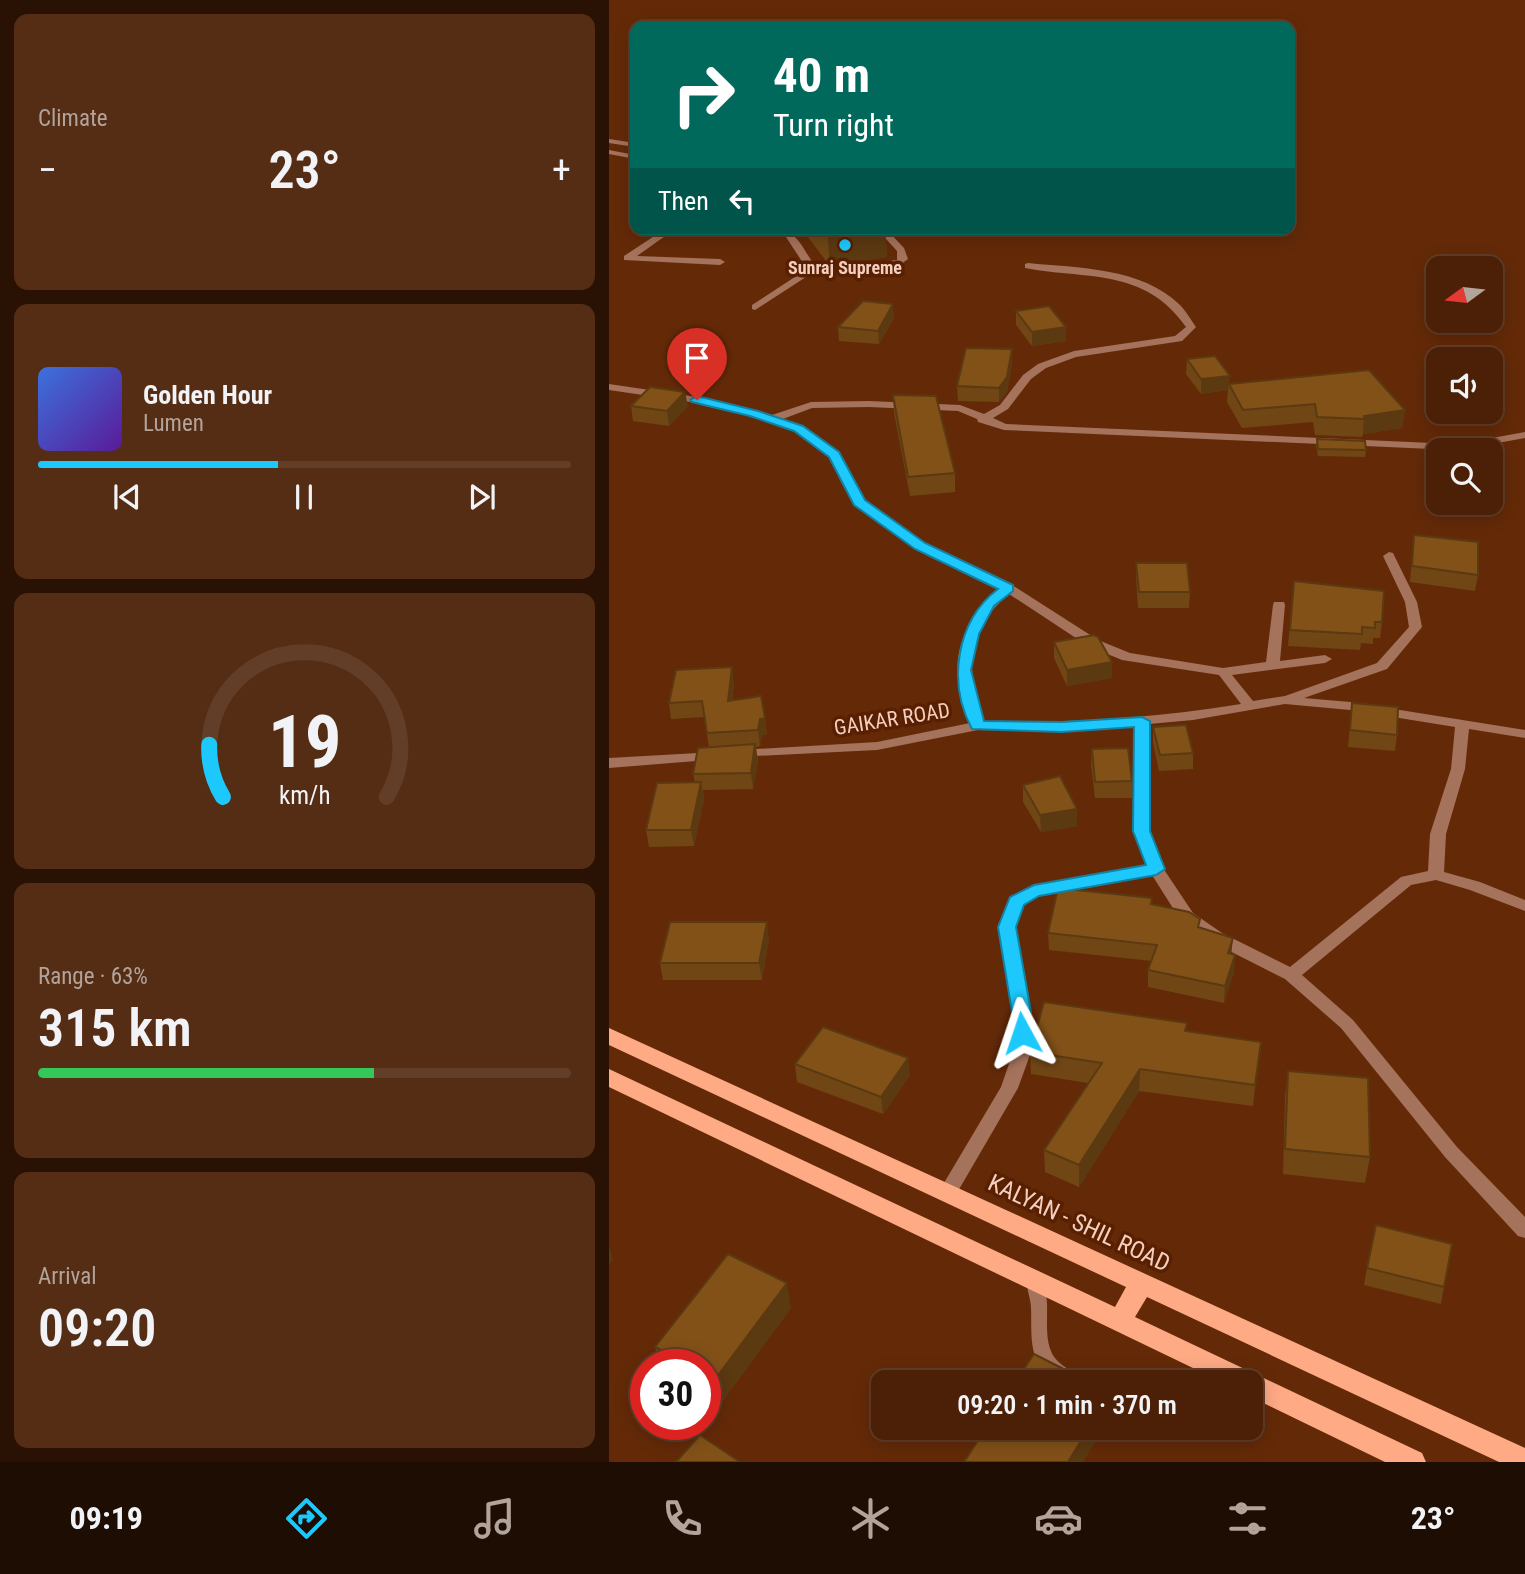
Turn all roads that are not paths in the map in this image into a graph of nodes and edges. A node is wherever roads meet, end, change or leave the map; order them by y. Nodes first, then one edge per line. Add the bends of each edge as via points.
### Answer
1 (609, 141) edge
2 (630, 144) edge
3 (609, 152) edge
4 (630, 155) edge
5 (662, 235) edge
6 (789, 235) edge
7 (887, 235) edge
8 (720, 262) dead end
9 (1028, 266) dead end
10 (803, 275) junction
11 (755, 307) dead end
12 (609, 387) edge
13 (772, 419) junction
14 (982, 420) junction
15 (1525, 435) edge
16 (1389, 556) dead end
17 (1008, 588) junction
18 (1279, 605) dead end
19 (1325, 659) dead end
20 (1273, 664) junction
21 (1223, 672) junction
22 (1285, 700) junction
23 (1249, 705) junction
24 (1142, 721) junction
25 (978, 726) junction
26 (1462, 726) junction
27 (1525, 734) edge
28 (609, 763) edge
29 (1156, 869) junction
30 (1436, 875) junction
31 (1525, 906) edge
32 (1291, 975) junction
33 (609, 1036) edge
34 (609, 1077) edge
35 (947, 1193) junction
36 (1525, 1230) edge
37 (1035, 1281) junction
38 (1141, 1284) junction
39 (1120, 1321) junction
40 (1053, 1370) edge
41 (1221, 1370) edge
42 (1263, 1390) edge
43 (1525, 1461) edge
44 (1413, 1462) edge

1 - 2 street
3 - 4 street
5 - 8 street via 627,258
6 - 10 street via 808,258 810,266
7 - 10 street via 901,250 900,262
9 - 14 street via 1136,279 1183,312 1191,327 1178,339 1074,354 1042,366 1027,377 1004,407
10 - 11 street
12 - 13 street via 697,400
13 - 14 street via 811,405 869,404 960,408
13 - 17 street via 799,428 834,455 859,502 920,546
14 - 15 street via 1003,427 1432,446
16 - 22 street via 1411,602 1416,626 1382,666
17 - 21 street via 1093,643 1127,657
17 - 25 street via 988,603 972,634 963,670
18 - 20 street
19 - 20 street
20 - 21 street
21 - 23 street
22 - 23 street, GAIKAR ROAD
22 - 26 street via 1350,706
23 - 24 street, GAIKAR ROAD
24 - 25 street, GAIKAR ROAD via 1062,727
24 - 29 street via 1141,831
25 - 28 street, GAIKAR ROAD via 865,747
26 - 27 street
26 - 30 street via 1458,769 1438,834
29 - 32 street via 1187,917
29 - 35 street via 1034,891 1016,901 1007,927 1022,1012 1021,1055 1009,1088
30 - 31 street
30 - 32 street via 1406,881
32 - 36 street via 1347,1024 1451,1152
33 - 35 main road, KALYAN - SHIL ROAD
34 - 37 main road
35 - 38 main road, KALYAN - SHIL ROAD
37 - 39 main road
37 - 40 lane via 1040,1350
38 - 39 main road
38 - 43 main road, KALYAN - SHIL ROAD
39 - 41 main road
42 - 44 main road

